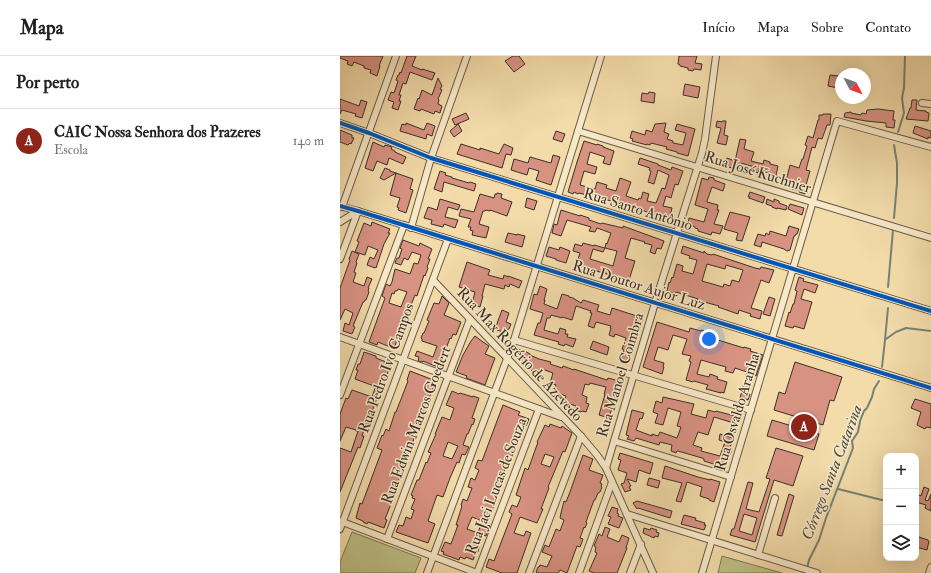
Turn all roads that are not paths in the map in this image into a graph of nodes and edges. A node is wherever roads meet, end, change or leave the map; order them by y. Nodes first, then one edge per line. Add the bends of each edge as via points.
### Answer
1 (396, 56) edge
2 (467, 56) edge
3 (601, 56) edge
4 (716, 56) edge
5 (922, 103) dead end
6 (931, 104) edge
7 (340, 123) edge
8 (578, 131) junction
9 (369, 133) junction
10 (931, 147) edge
11 (431, 158) junction
12 (698, 167) junction
13 (558, 197) junction
14 (813, 202) junction
15 (341, 206) edge
16 (358, 211) junction
17 (340, 222) edge
18 (404, 225) junction
19 (411, 228) junction
20 (677, 233) junction
21 (931, 238) edge
22 (448, 239) junction
23 (340, 259) edge
24 (537, 266) junction
25 (793, 269) junction
26 (432, 280) junction
27 (655, 303) junction
28 (931, 311) edge
29 (470, 319) junction
30 (340, 337) edge
31 (772, 339) junction
32 (514, 340) junction
33 (359, 344) junction
34 (507, 359) junction
35 (403, 360) junction
36 (634, 375) junction
37 (449, 376) junction
38 (931, 388) edge
39 (494, 393) junction
40 (340, 396) edge
41 (539, 409) junction
42 (751, 410) junction
43 (563, 418) junction
44 (580, 436) junction
45 (614, 441) junction
46 (606, 468) junction
47 (731, 477) junction
48 (612, 482) junction
49 (775, 498) dead end
50 (627, 514) junction
51 (341, 524) edge
52 (387, 539) junction
53 (712, 540) junction
54 (640, 544) junction
55 (758, 555) junction
56 (433, 556) junction
57 (931, 567) edge
58 (813, 572) edge
59 (427, 573) edge
60 (477, 573) edge
61 (529, 573) edge
62 (579, 573) edge
63 (630, 573) edge
64 (653, 573) edge
65 (702, 573) edge
66 (929, 573) edge

1 - 9 street
2 - 11 street
3 - 8 street
4 - 12 street, Rua Manoel Coimbra via 705,139
5 - 6 street
7 - 9 street, Rua Santo Antônio
8 - 12 street, Rua José Kuchnier
8 - 13 street
9 - 11 street, Rua Santo Antônio
9 - 15 street
10 - 14 street, Rua Osvaldo Aranha via 837,121
11 - 13 street, Rua Santo Antônio
11 - 19 street
12 - 14 street, Rua José Kuchnier
12 - 20 street, Rua Manoel Coimbra
13 - 20 street, Rua Santo Antônio
13 - 24 street
14 - 21 street, Rua José Kuchnier
14 - 25 street, Rua Osvaldo Aranha
15 - 16 street, Rua Doutor Aujor Luz
16 - 17 street
16 - 18 street, Rua Doutor Aujor Luz
16 - 23 street
18 - 19 street, Rua Doutor Aujor Luz
18 - 33 street
19 - 22 street, Rua Doutor Aujor Luz
20 - 25 street, Rua Santo Antônio
20 - 27 street, Rua Manoel Coimbra
22 - 24 street, Rua Doutor Aujor Luz
22 - 26 street, Rua Pedro Ivo Campos
24 - 27 street, Rua Doutor Aujor Luz
24 - 32 street
25 - 28 street, Rua Santo Antônio
25 - 31 street, Rua Osvaldo Aranha
26 - 29 street, Rua Max Rogério de Azevedo
26 - 35 street, Rua Pedro Ivo Campos
27 - 31 street, Rua Doutor Aujor Luz
27 - 36 street, Rua Manoel Coimbra
29 - 34 street, Rua Max Rogério de Azevedo
29 - 37 street, Rua Edwin Marcos Goedert
30 - 33 street
31 - 38 street, Rua Doutor Aujor Luz
31 - 42 street, Rua Osvaldo Aranha
32 - 34 street
32 - 36 street
33 - 35 street
33 - 40 street
34 - 39 street
34 - 43 street, Rua Max Rogério de Azevedo
35 - 37 street
35 - 51 street, Rua Pedro Ivo Campos
36 - 42 street
36 - 45 street, Rua Manoel Coimbra
37 - 39 street
37 - 52 street, Rua Edwin Marcos Goedert
39 - 41 street
39 - 56 street
41 - 43 street
41 - 60 street, Rua Jaci Lucas de Souza
42 - 47 street, Rua Osvaldo Aranha
43 - 44 street, Rua Max Rogério de Azevedo
44 - 46 street, Rua Max Rogério de Azevedo
44 - 61 street
45 - 46 street, Rua Manoel Coimbra
45 - 47 street
46 - 48 street, Rua Max Rogério de Azevedo
47 - 53 street, Rua Osvaldo Aranha
48 - 50 street, Rua Max Rogério de Azevedo
48 - 62 street
49 - 55 street
50 - 53 street
50 - 54 street, Rua Max Rogério de Azevedo
51 - 52 street
52 - 56 street
53 - 55 street
53 - 65 street, Rua Osvaldo Aranha
54 - 63 street
54 - 64 street, Rua Max Rogério de Azevedo
55 - 58 street
56 - 59 street
56 - 60 street
57 - 66 street

